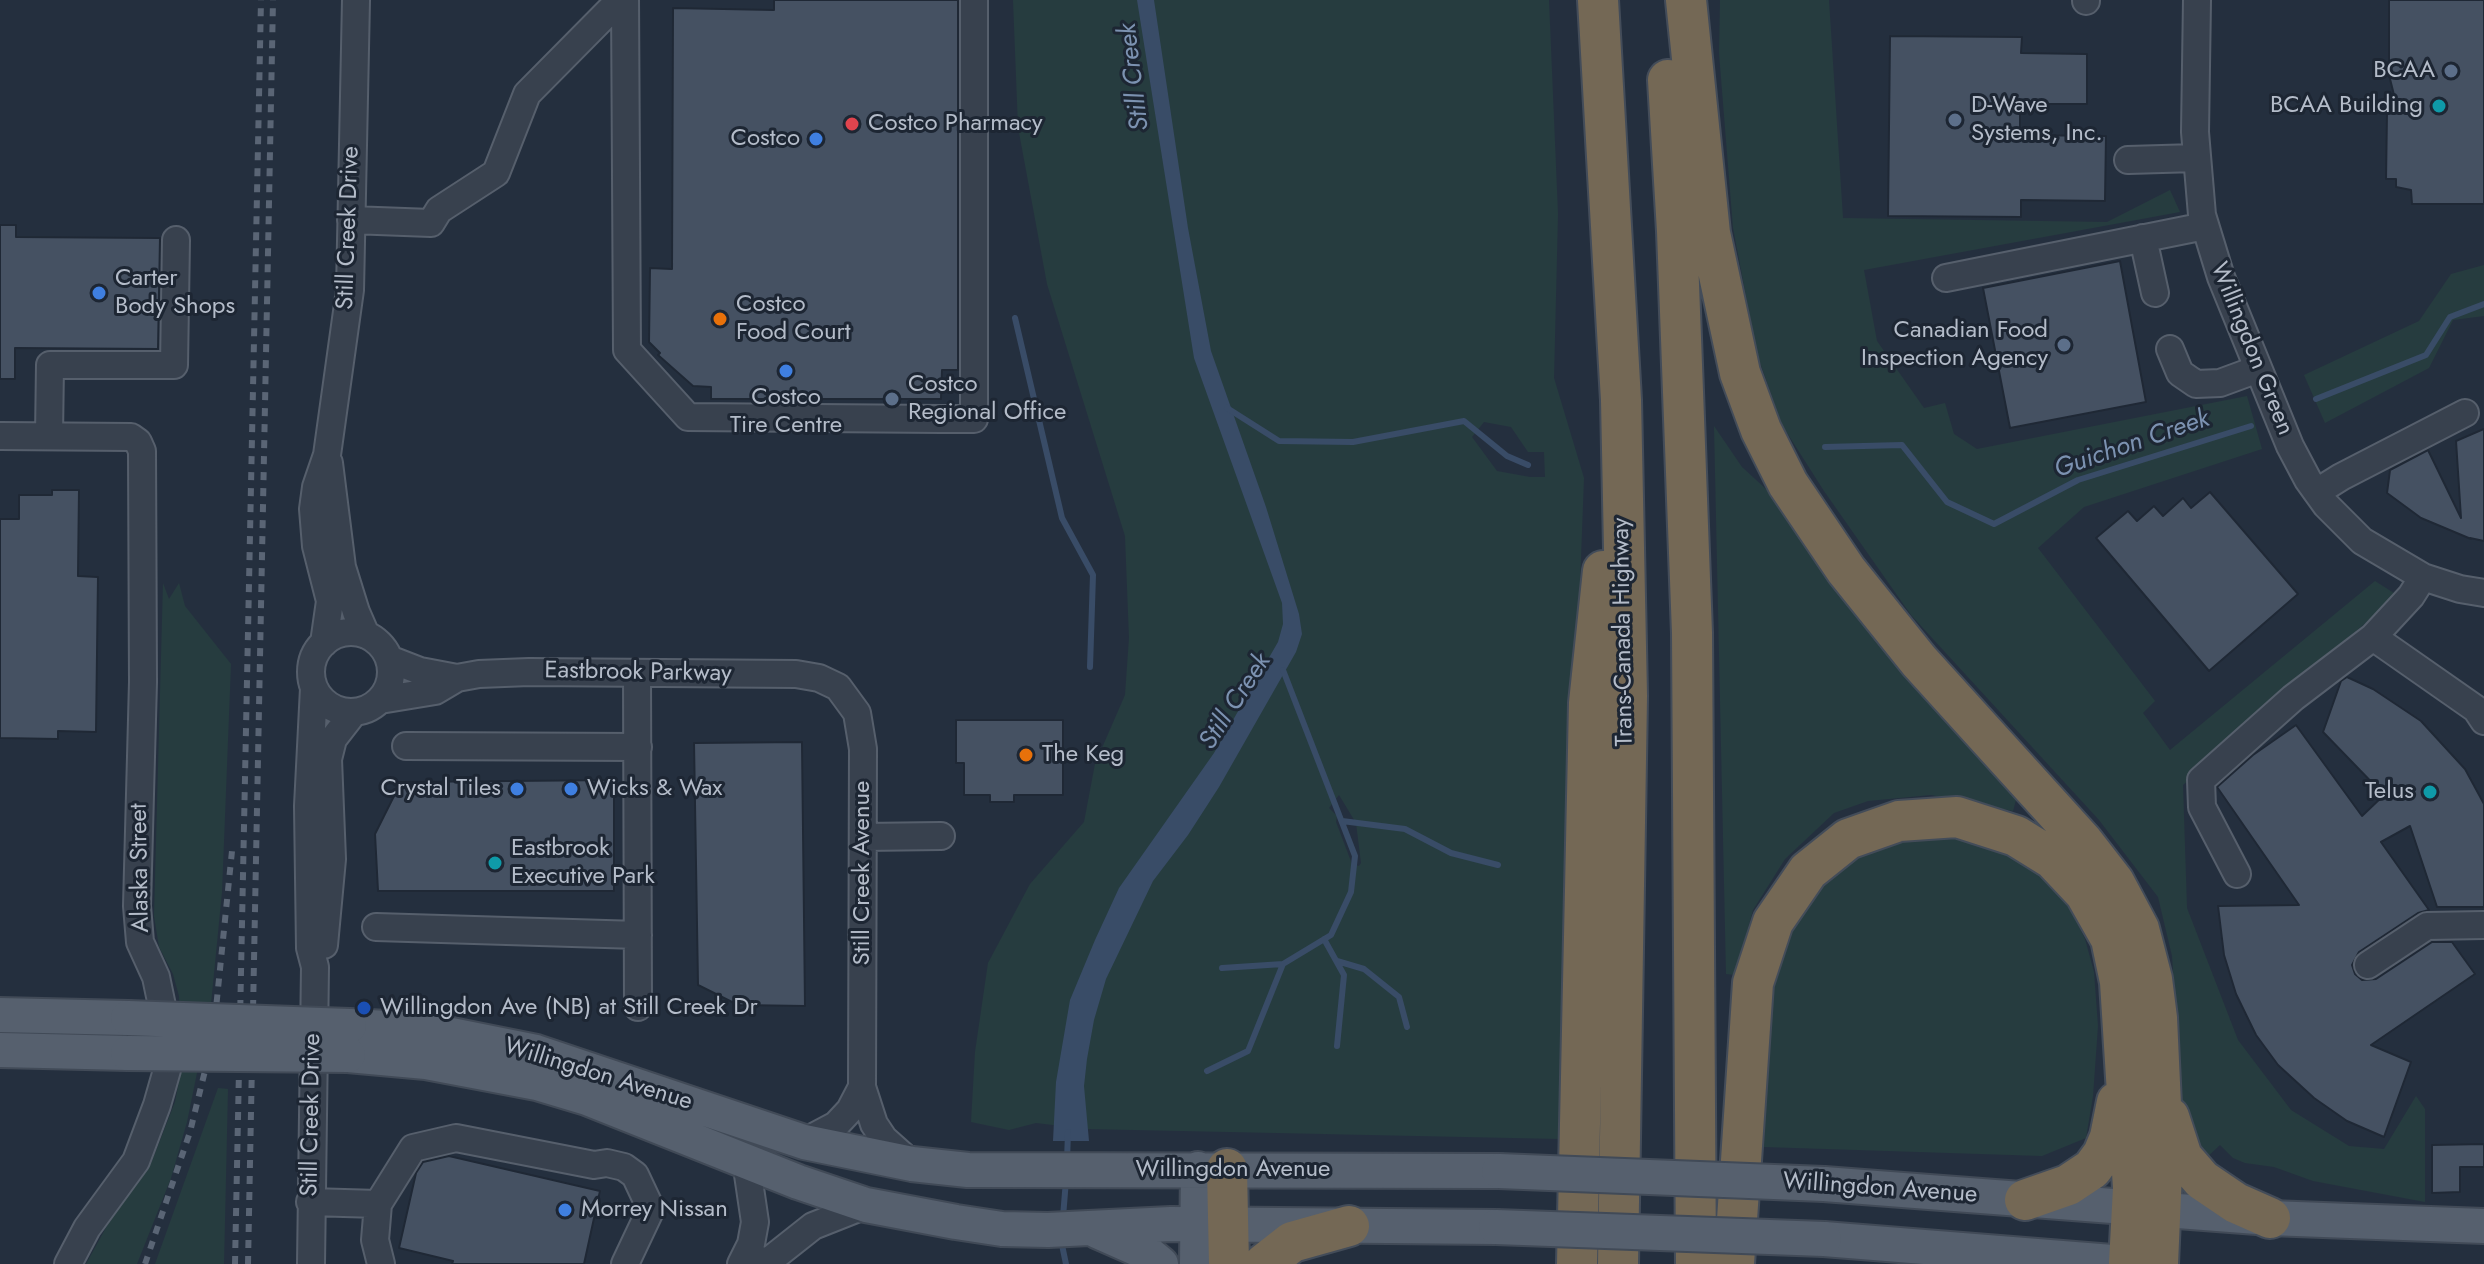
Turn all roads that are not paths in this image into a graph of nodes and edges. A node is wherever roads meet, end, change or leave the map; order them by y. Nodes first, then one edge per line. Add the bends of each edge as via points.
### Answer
1 (356, 0) edge
2 (623, 0) edge
3 (974, 0) edge
4 (1598, 0) edge
5 (1663, 0) edge
6 (1686, 0) edge
7 (2197, 0) edge
8 (2196, 158) junction
9 (2128, 160) dead end
10 (351, 220) junction
11 (2205, 226) junction
12 (2143, 238) junction
13 (176, 240) dead end
14 (1946, 278) dead end
15 (2155, 293) dead end
16 (2170, 349) dead end
17 (2258, 369) junction
18 (1621, 400) junction
19 (2465, 413) dead end
20 (0, 436) edge
21 (49, 436) junction
22 (327, 455) junction
23 (2317, 492) junction
24 (2423, 577) junction
25 (2484, 593) edge
26 (366, 635) junction
27 (2373, 637) junction
28 (324, 643) junction
29 (389, 659) junction
30 (637, 673) junction
31 (457, 678) junction
32 (819, 678) joint
33 (314, 688) junction
34 (380, 700) junction
35 (354, 712) junction
36 (2484, 721) edge
37 (406, 746) dead end
38 (638, 747) junction
39 (941, 836) dead end
40 (863, 837) junction
41 (2237, 874) dead end
42 (2484, 925) edge
43 (376, 927) dead end
44 (638, 935) junction
45 (2368, 965) dead end
46 (315, 967) junction
47 (638, 1007) dead end
48 (0, 1015) edge
49 (349, 1040) junction
50 (0, 1050) edge
51 (2142, 1064) junction
52 (862, 1087) junction
53 (804, 1142) junction
54 (746, 1161) junction
55 (912, 1164) junction
56 (1212, 1169) junction
57 (2025, 1200) junction
58 (310, 1202) junction
59 (378, 1204) junction
60 (866, 1205) junction
61 (2147, 1210) junction
62 (2270, 1218) junction
63 (1213, 1225) junction
64 (1349, 1226) junction
65 (2484, 1226) edge
66 (1093, 1229) junction
67 (2129, 1263) edge
68 (68, 1264) edge
69 (311, 1264) edge
70 (381, 1264) edge
71 (625, 1264) edge
72 (742, 1264) edge
73 (1161, 1264) edge
74 (1197, 1264) edge
75 (1229, 1264) edge
76 (1264, 1264) edge
77 (1577, 1264) edge
78 (1618, 1264) edge
79 (1696, 1264) edge
80 (1734, 1264) edge
81 (2137, 1264) edge
82 (2158, 1264) edge

1 - 10 street, Still Creek Drive
2 - 3 street via 627,350 688,417 974,419
2 - 10 street via 527,94 496,173 439,210 431,223
4 - 18 highway, Trans-Canada Highway
5 - 79 highway via 1692,633
6 - 51 highway via 1710,233 1740,373 1761,430 1788,484 1846,570 2114,882 2139,929 2152,979
7 - 8 street, Willingdon Green
8 - 9 street
8 - 11 street, Willingdon Green
10 - 22 street, Still Creek Drive via 350,290
11 - 12 street
11 - 17 street, Willingdon Green
12 - 14 street
12 - 15 street
13 - 21 street via 174,365 50,365
16 - 17 street via 2180,373 2196,384 2220,383
17 - 23 street, Willingdon Green via 2290,446
18 - 77 highway via 1589,703
18 - 78 highway, Trans-Canada Highway via 1627,696
19 - 23 street
20 - 21 street
21 - 68 street, Alaska Street via 131,437 142,451 137,917 167,1030 167,1070 136,1161
22 - 26 street, Still Creek Drive via 342,567
22 - 28 street, Still Creek Drive via 313,509 330,601
23 - 24 street, Willingdon Green via 2362,541
24 - 25 street, Willingdon Green
24 - 27 street
26 - 28 street via 344,633
26 - 29 street, Still Creek Drive
27 - 36 street via 2476,709
27 - 41 street via 2293,698 2201,780 2202,807
28 - 33 street, Still Creek Drive via 311,669
29 - 31 street, Eastbrook Parkway
29 - 34 street via 390,681
30 - 31 street, Eastbrook Parkway
30 - 32 street, Eastbrook Parkway
30 - 38 street
31 - 34 street, Eastbrook Parkway via 435,691
32 - 40 street, Still Creek Avenue via 844,694 860,724
33 - 35 street via 326,703
33 - 46 street, Still Creek Drive via 308,856
34 - 35 street
35 - 46 street, Still Creek Drive via 333,739 328,759 332,859 324,946
37 - 38 street
38 - 44 street
39 - 40 street
40 - 52 street, Still Creek Avenue
42 - 45 street via 2427,926
43 - 44 street
44 - 47 street
46 - 58 street, Still Creek Drive
48 - 49 main road, Willingdon Avenue, bridge via 128,1018
49 - 50 main road, Willingdon Avenue, bridge via 128,1053
49 - 53 main road, Willingdon Avenue via 426,1030 536,1052
49 - 54 main road, Willingdon Avenue via 587,1098
51 - 57 highway via 2092,1169 2068,1185
51 - 61 highway via 2163,1149
51 - 62 highway via 2182,1157 2213,1190
51 - 80 highway via 2111,939 2085,893 2053,859 2016,836 1957,817 1899,821 1848,839 1808,871 1773,922 1753,983
52 - 53 street via 836,1125
52 - 55 street, Still Creek Avenue via 874,1124
53 - 55 main road, Willingdon Avenue
54 - 60 main road, Willingdon Avenue
54 - 72 street via 755,1222
55 - 56 main road, Willingdon Avenue via 968,1170
56 - 57 main road, Willingdon Avenue, bridge via 1499,1171 1824,1184
56 - 63 highway
57 - 61 main road, Willingdon Avenue
58 - 59 street
58 - 69 street, Still Creek Drive
59 - 70 street via 375,1240
59 - 71 street via 413,1148 456,1138 624,1167 635,1175 651,1209
60 - 66 main road, Willingdon Avenue via 971,1224
60 - 72 street via 813,1226 770,1260
61 - 62 main road, Willingdon Avenue
61 - 67 highway
61 - 82 highway
62 - 65 main road, Willingdon Avenue
63 - 64 main road, Willingdon Avenue
63 - 66 main road, Willingdon Avenue
63 - 74 main road
63 - 75 highway
64 - 67 main road, Willingdon Avenue, bridge via 1824,1239
64 - 76 highway via 1292,1242
66 - 73 main road
67 - 81 main road, Willingdon Avenue

